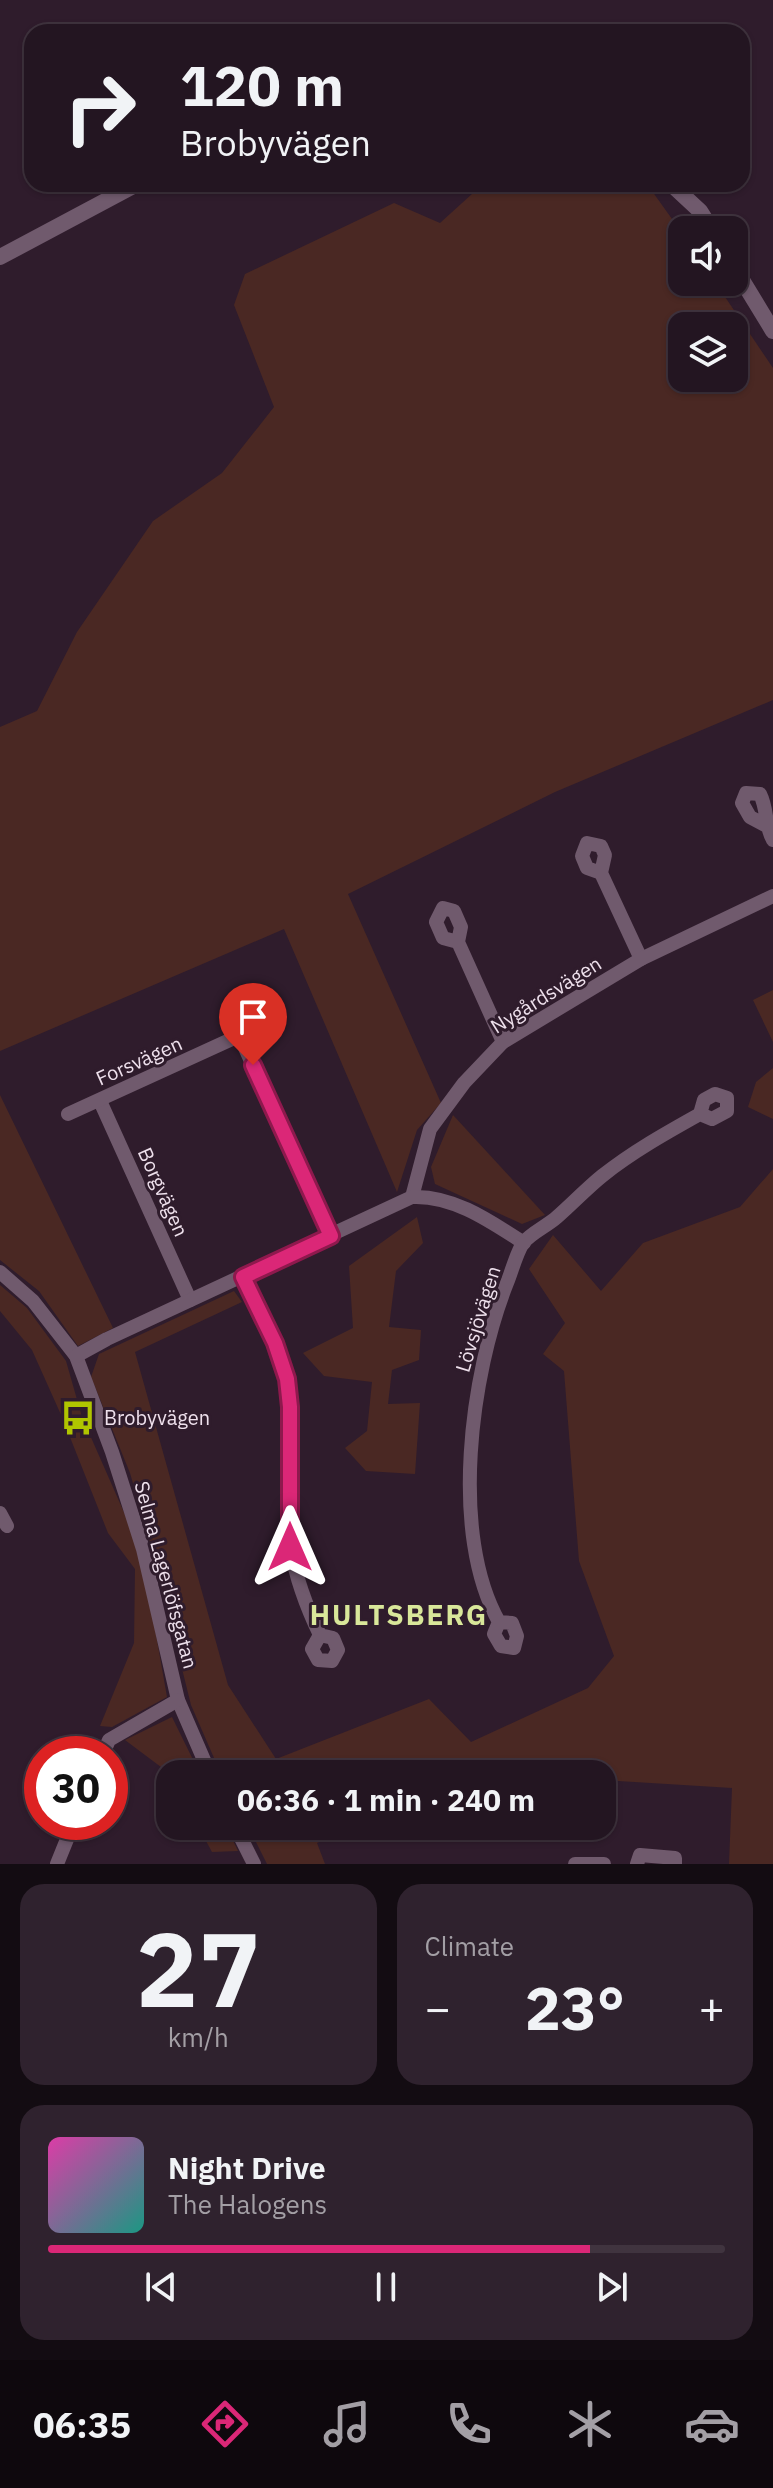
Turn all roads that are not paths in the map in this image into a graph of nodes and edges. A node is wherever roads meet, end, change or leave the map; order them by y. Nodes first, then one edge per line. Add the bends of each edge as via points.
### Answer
1 (122, 192) edge
2 (680, 192) edge
3 (703, 216) edge
4 (0, 257) edge
5 (748, 290) edge
6 (773, 331) edge
7 (765, 825) dead end
8 (773, 840) edge
9 (601, 873) dead end
10 (773, 896) edge
11 (458, 942) dead end
12 (641, 959) junction
13 (269, 1022) dead end
14 (240, 1037) junction
15 (503, 1042) junction
16 (100, 1101) junction
17 (68, 1114) dead end
18 (700, 1114) dead end
19 (412, 1197) junction
20 (331, 1236) junction
21 (524, 1243) junction
22 (0, 1272) edge
23 (243, 1277) junction
24 (190, 1300) junction
25 (76, 1356) junction
26 (499, 1622) dead end
27 (320, 1635) dead end
28 (178, 1700) junction
29 (116, 1736) edge
30 (204, 1760) edge
31 (67, 1840) edge
32 (242, 1840) edge
33 (57, 1864) edge
34 (254, 1864) edge
35 (575, 1864) edge
36 (604, 1864) edge
37 (637, 1864) edge
38 (675, 1864) edge

1 - 4 street
2 - 3 street
5 - 6 street
7 - 8 street
9 - 12 street
10 - 12 street, Nygårdsvägen
11 - 15 street
12 - 15 street, Nygårdsvägen
13 - 14 street, Forsvägen
14 - 16 street, Forsvägen
14 - 20 street
15 - 19 street, Nygårdsvägen via 430,1129
16 - 17 street, Forsvägen
16 - 24 street, Borgvägen
18 - 21 street, Lövsjövägen via 602,1176
19 - 20 street
19 - 21 street via 428,1196 466,1209
20 - 23 street
21 - 26 street, Lövsjövägen via 483,1360 473,1425 475,1552
22 - 25 street, Selma Lagerlöfsgatan via 33,1301
23 - 24 street
23 - 27 street via 287,1379 290,1547 304,1601
24 - 25 street
25 - 28 street, Selma Lagerlöfsgatan via 143,1549
28 - 29 street
28 - 30 street, Selma Lagerlöfsgatan
31 - 33 street
32 - 34 street
35 - 36 street
37 - 38 street via 640,1855 675,1858

